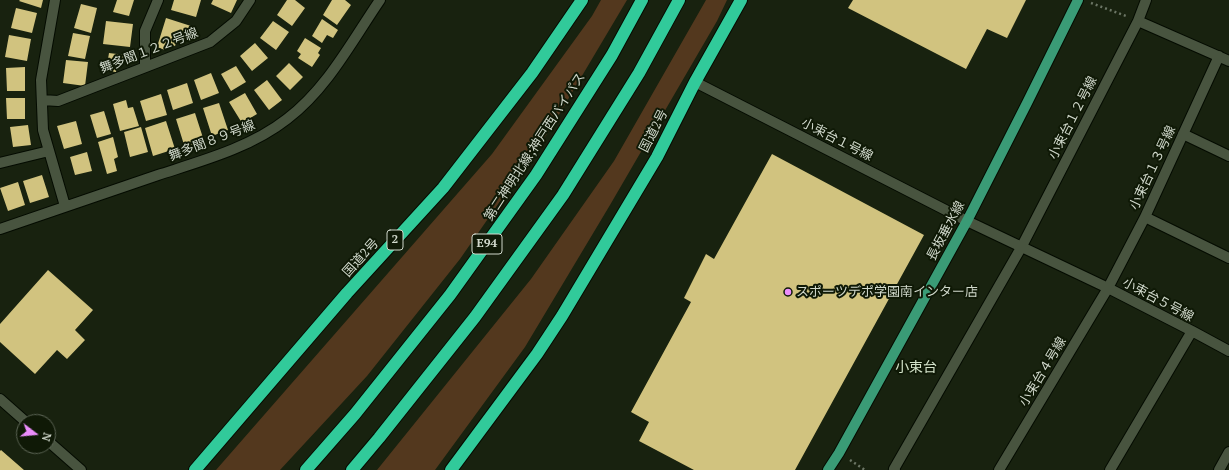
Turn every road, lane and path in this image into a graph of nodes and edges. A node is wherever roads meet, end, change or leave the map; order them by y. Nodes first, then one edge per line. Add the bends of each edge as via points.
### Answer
1 (55, 0) edge
2 (158, 0) edge
3 (250, 0) edge
4 (380, 0) edge
5 (582, 0) edge
6 (642, 0) edge
7 (679, 0) edge
8 (741, 0) edge
9 (1078, 0) edge
10 (1146, 0) edge
11 (1090, 3) dead end
12 (1138, 21) junction
13 (1219, 56) junction
14 (1229, 61) edge
15 (145, 67) junction
16 (695, 82) junction
17 (42, 100) junction
18 (1183, 134) junction
19 (49, 151) junction
20 (1229, 156) edge
21 (0, 163) edge
22 (65, 206) junction
23 (1145, 217) junction
24 (967, 221) junction
25 (0, 229) edge
26 (1022, 246) junction
27 (1229, 258) edge
28 (1108, 288) junction
29 (1192, 331) junction
30 (1229, 351) edge
31 (0, 399) edge
32 (17, 414) edge
33 (354, 414) junction
34 (56, 448) edge
35 (1229, 452) edge
36 (81, 470) edge
37 (195, 470) edge
38 (302, 470) edge
39 (306, 470) edge
40 (352, 470) edge
41 (451, 470) edge
42 (828, 470) edge
43 (895, 470) edge
44 (1000, 470) edge
45 (1110, 470) edge
46 (1219, 470) edge

1 - 17 street via 41,80
2 - 15 street via 144,31
3 - 15 street, 舞多聞１２２号線 via 236,21 210,42
4 - 22 street, 舞多聞８９号線 via 315,93 288,119 260,138
5 - 37 highway, 国道2号 / 2 via 532,74 443,188 347,293
6 - 33 highway, 第二神明北線;神戸西バイパス / E94 via 612,55 536,175 450,295
7 - 40 highway, E94 via 564,195 475,317
8 - 16 highway, 国道2号
9 - 24 main road, 長坂垂水線
10 - 12 street, 小束台１２号線
11 - 12 path
12 - 13 street
12 - 26 street, 小束台１２号線
13 - 14 street
13 - 18 street, 小束台１３号線
15 - 17 street, 舞多聞１２２号線 via 58,101
16 - 24 street, 小束台１号線
16 - 41 highway, 国道2号 via 657,157 562,316
17 - 19 street via 43,130
18 - 20 street
18 - 23 street, 小束台１３号線
19 - 21 street
19 - 22 street
22 - 25 street, 舞多聞８９号線
23 - 27 street
23 - 28 street, 小束台１３号線
24 - 26 street, 小束台５号線
24 - 42 main road, 長坂垂水線
26 - 28 street, 小束台５号線
26 - 43 street
28 - 29 street, 小束台５号線
28 - 44 street, 小束台４号線
29 - 30 street
29 - 45 street, 小束台５号線
31 - 32 street
33 - 38 highway
33 - 39 highway, 第二神明北線;神戸西バイパス / E94
34 - 36 street
35 - 46 street

